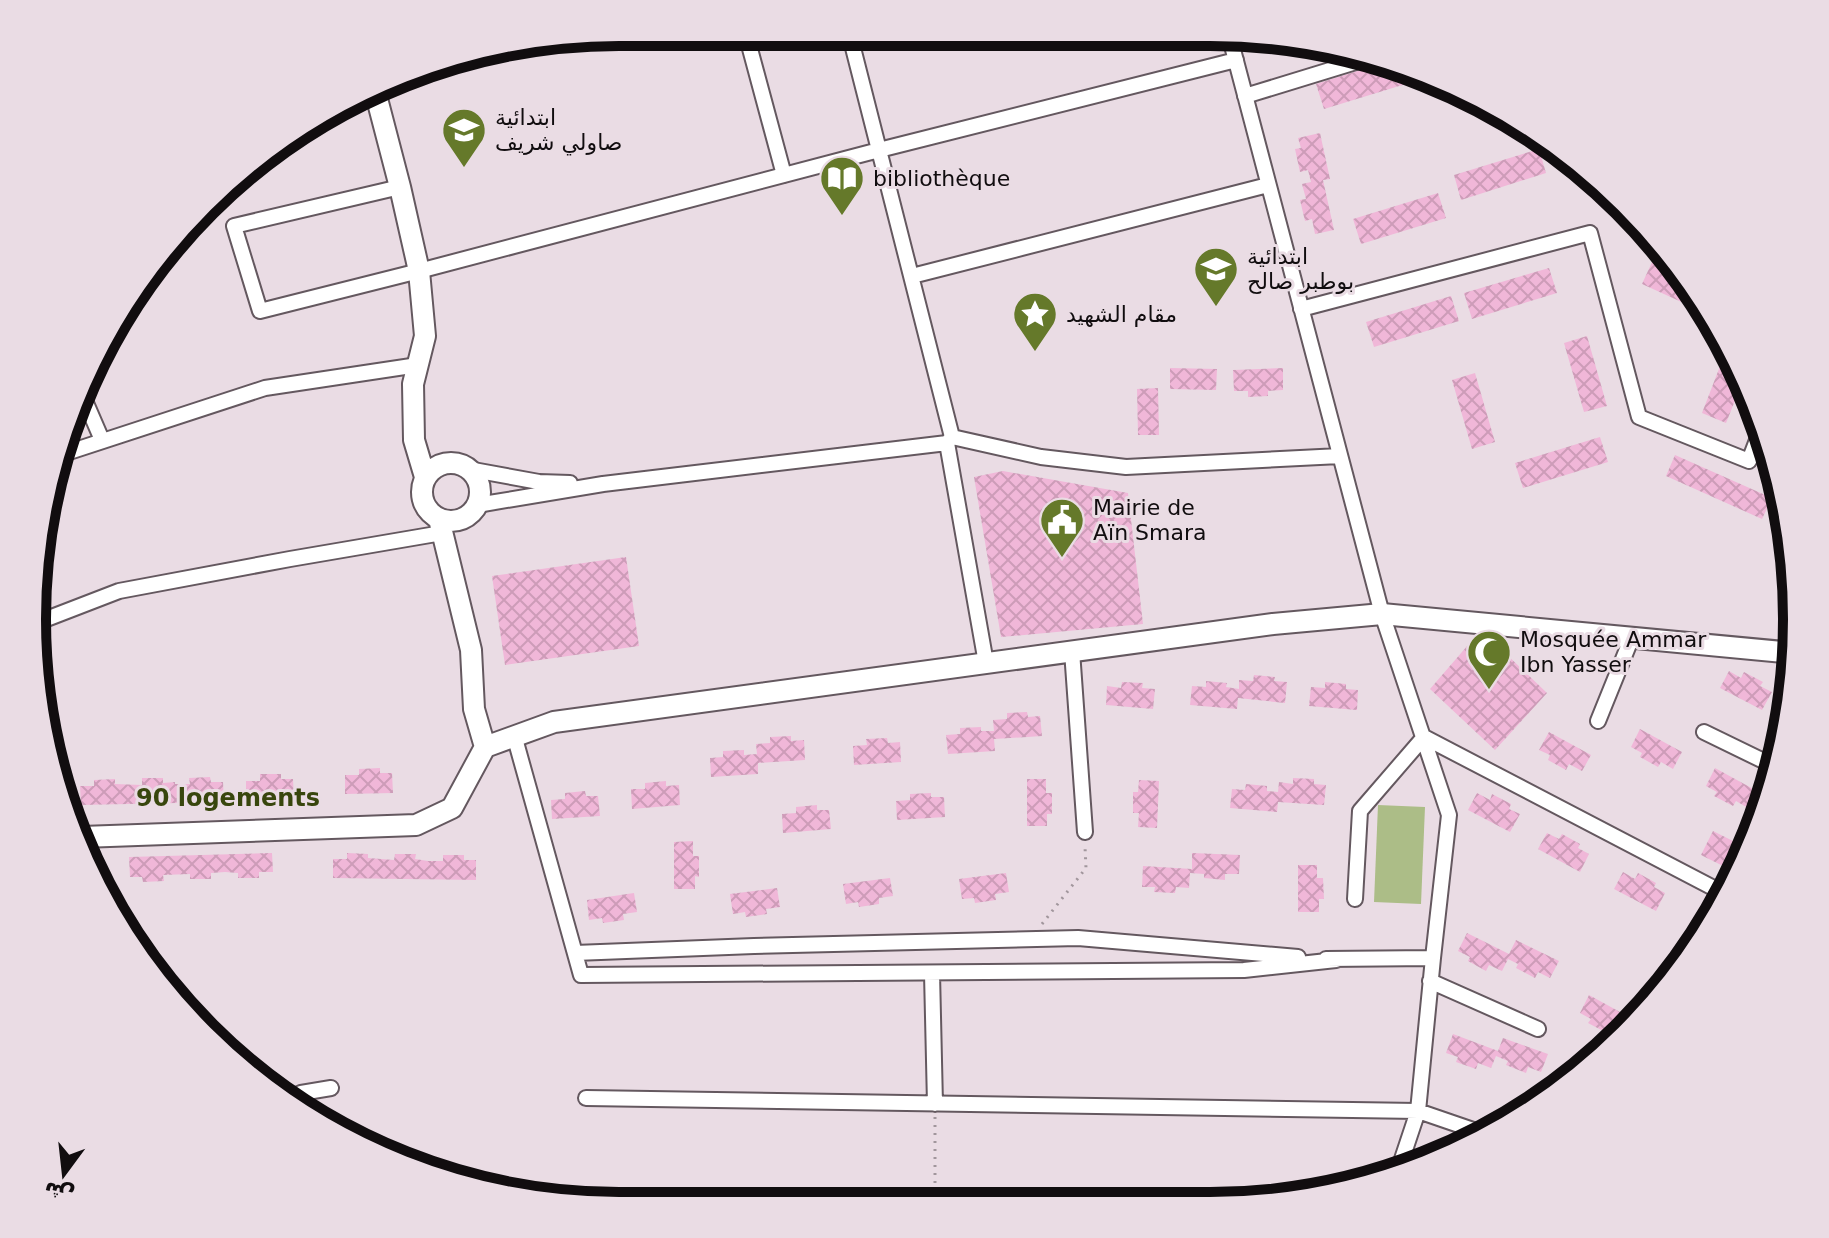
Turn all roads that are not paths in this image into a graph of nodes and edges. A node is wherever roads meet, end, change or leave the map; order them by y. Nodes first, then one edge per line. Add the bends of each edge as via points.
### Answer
1 (749, 46) edge
2 (853, 46) edge
3 (1232, 47) edge
4 (1236, 60) junction
5 (1350, 64) edge
6 (1245, 96) junction
7 (377, 100) edge
8 (879, 150) junction
9 (784, 175) junction
10 (1268, 185) junction
11 (400, 187) junction
12 (419, 271) junction
13 (912, 276) junction
14 (1301, 309) junction
15 (418, 365) junction
16 (87, 406) edge
17 (102, 440) junction
18 (949, 440) junction
19 (1756, 444) edge
20 (72, 451) edge
21 (1340, 456) junction
22 (468, 469) junction
23 (425, 477) junction
24 (603, 484) junction
25 (477, 505) junction
26 (462, 519) junction
27 (441, 526) junction
28 (453, 577) junction
29 (1382, 614) junction
30 (46, 619) edge
31 (1632, 637) junction
32 (1072, 651) junction
33 (1782, 652) edge
34 (986, 663) junction
35 (1598, 721) dead end
36 (1704, 732) dead end
37 (514, 735) junction
38 (1424, 737) junction
39 (485, 747) junction
40 (1764, 761) edge
41 (1085, 832) road end
42 (89, 837) edge
43 (1715, 889) edge
44 (1355, 899) dead end
45 (575, 953) junction
46 (1433, 958) junction
47 (1336, 960) junction
48 (932, 973) junction
49 (1430, 981) junction
50 (1538, 1029) dead end
51 (331, 1088) dead end
52 (299, 1094) edge
53 (586, 1098) dead end
54 (935, 1104) junction
55 (1418, 1111) junction
56 (1470, 1129) edge
57 (1402, 1159) edge

1 - 9 street
2 - 8 street
3 - 4 street
4 - 6 street
4 - 8 street
5 - 6 street
6 - 10 street
7 - 11 main road
8 - 9 street
8 - 13 street
9 - 12 street
10 - 13 street
10 - 14 street
11 - 12 main road
11 - 12 street via 234,226 260,311
12 - 15 main road via 425,336
13 - 18 street
14 - 19 street via 1590,233 1639,417 1749,461
14 - 21 street
15 - 17 street via 265,388
15 - 23 main road via 414,440
16 - 17 street
17 - 20 street
18 - 21 street via 1126,467
18 - 24 street
18 - 34 street
21 - 29 street
22 - 23 main road via 450,463
22 - 24 street via 539,482
22 - 25 main road via 478,481
23 - 27 main road via 421,497
24 - 25 street
25 - 26 main road
26 - 27 main road
26 - 28 main road
27 - 28 main road
27 - 30 street via 119,591
28 - 39 main road via 471,650 474,709
29 - 31 main road
29 - 32 main road
29 - 38 street
31 - 33 main road
31 - 35 street
32 - 34 main road
32 - 41 street
34 - 37 main road via 554,722
36 - 40 street
37 - 39 main road
37 - 45 street
38 - 43 street
38 - 44 street via 1360,811
38 - 46 street via 1449,815
39 - 42 main road via 452,808 416,825
45 - 47 street via 1078,938
45 - 48 street via 581,975
46 - 47 street
46 - 49 street
47 - 48 street via 1244,970
48 - 54 street
49 - 50 street
49 - 55 street
51 - 52 street
53 - 54 street
54 - 55 street
55 - 56 street
55 - 57 street

